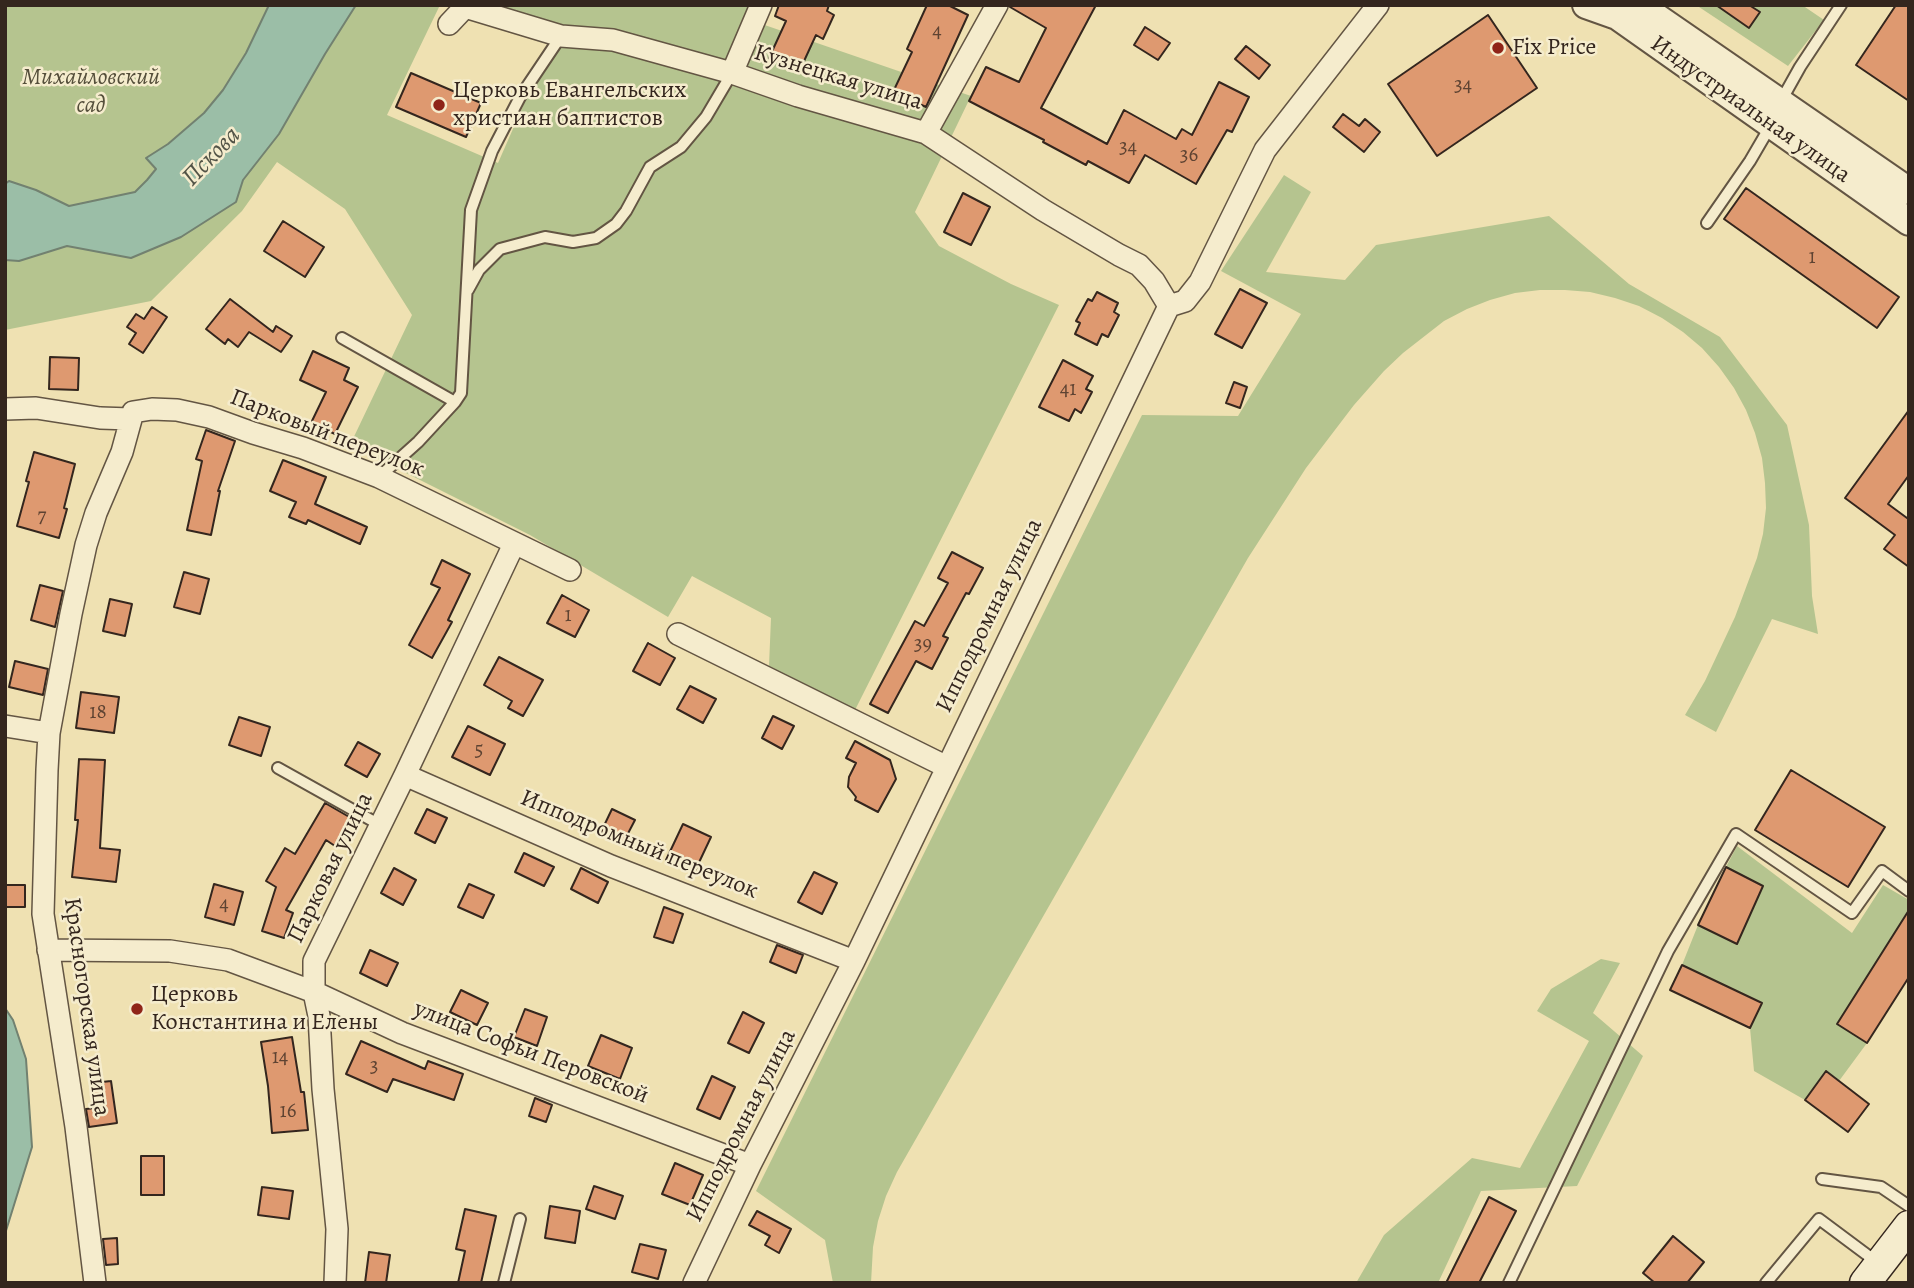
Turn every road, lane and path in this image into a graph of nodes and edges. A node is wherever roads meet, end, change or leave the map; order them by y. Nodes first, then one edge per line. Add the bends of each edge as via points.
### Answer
1 (761, 5) edge
2 (997, 5) edge
3 (1378, 5) edge
4 (1587, 5) edge
5 (1639, 5) edge
6 (1841, 5) edge
7 (449, 24) dead end
8 (561, 36) junction
9 (732, 73) junction
10 (1776, 113) junction
11 (926, 133) junction
12 (1909, 191) edge
13 (1909, 222) edge
14 (1707, 223) dead end
15 (466, 292) junction
16 (1169, 306) junction
17 (342, 338) dead end
18 (455, 402) junction
19 (5, 409) edge
20 (132, 416) junction
21 (379, 477) junction
22 (514, 544) junction
23 (570, 570) dead end
24 (678, 634) dead end
25 (5, 726) edge
26 (49, 733) junction
27 (947, 767) junction
28 (278, 768) dead end
29 (405, 775) junction
30 (380, 825) junction
31 (1909, 891) edge
32 (48, 950) junction
33 (854, 961) junction
34 (314, 992) junction
35 (750, 1165) junction
36 (1822, 1179) dead end
37 (1909, 1206) edge
38 (520, 1219) dead end
39 (1909, 1226) edge
40 (1873, 1274) edge
41 (95, 1283) edge
42 (335, 1283) edge
43 (504, 1283) edge
44 (694, 1283) edge
45 (1509, 1283) edge
46 (1766, 1283) edge

1 - 9 street
2 - 11 street
3 - 16 street, Ипподромная улица via 1265,149 1200,282 1185,301
4 - 10 street, Индустриальная улица via 1617,16
5 - 10 street, Индустриальная улица
6 - 10 lane
7 - 8 street, Кузнецкая улица via 465,7
8 - 9 street, Кузнецкая улица via 612,40
8 - 15 lane via 520,97 492,151 471,210
9 - 11 street, Кузнецкая улица
9 - 15 lane via 706,117 681,146 650,167 616,224 596,239 573,242 545,237 500,249
10 - 12 street, Индустриальная улица
10 - 13 street, Индустриальная улица
10 - 14 lane
11 - 16 street, Кузнецкая улица via 1043,210 1139,265
15 - 18 lane via 461,393
16 - 27 street, Ипподромная улица
17 - 18 lane
18 - 21 lane
19 - 20 street, Парковый переулок via 36,408 100,418
20 - 21 street, Парковый переулок via 152,408 209,417
20 - 26 street, Красногорская улица via 86,545
21 - 22 street, Парковый переулок
22 - 23 street, Парковый переулок
22 - 29 street, Парковая улица
24 - 27 street
25 - 26 street
26 - 32 street, Красногорская улица via 43,914
27 - 33 street, Ипподромная улица
28 - 30 lane
29 - 30 street, Парковая улица
29 - 33 street, Ипподромный переулок via 611,866
30 - 34 street, Парковая улица via 314,961
31 - 45 lane via 1881,871 1852,913 1736,834 1668,951
32 - 34 street, улица Софьи Перовской via 193,954 228,960
32 - 41 street, Красногорская улица
33 - 35 street, Ипподромная улица
34 - 35 street, улица Софьи Перовской via 402,1032
34 - 42 street, Парковая улица via 337,1228
35 - 44 street, Ипподромная улица
36 - 37 lane via 1881,1187
38 - 43 lane
39 - 40 main road
40 - 46 lane via 1819,1219

